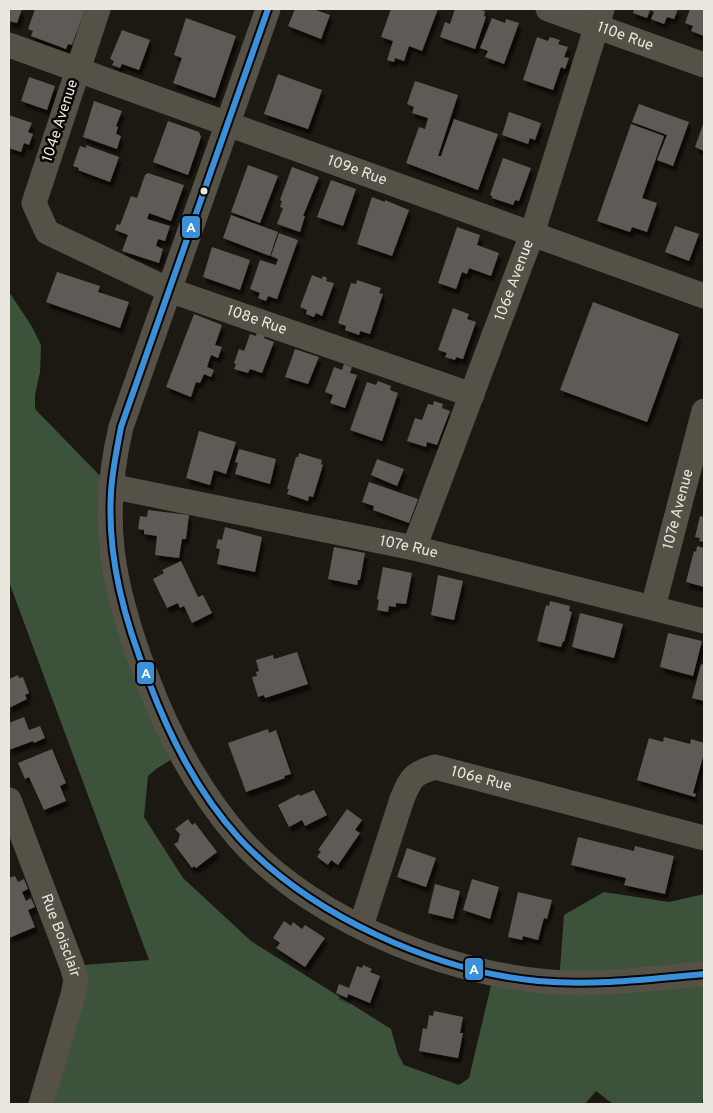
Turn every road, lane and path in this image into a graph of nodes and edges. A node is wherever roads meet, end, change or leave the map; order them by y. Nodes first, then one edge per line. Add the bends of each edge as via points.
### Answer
1 (98, 9) edge
2 (268, 9) edge
3 (548, 9) edge
4 (599, 17) edge
5 (9, 45) edge
6 (704, 65) edge
7 (77, 70) junction
8 (227, 124) junction
9 (48, 232) joint
10 (532, 234) junction
11 (169, 290) junction
12 (704, 296) edge
13 (472, 395) junction
14 (704, 412) edge
15 (110, 486) junction
16 (414, 548) junction
17 (653, 607) junction
18 (704, 621) edge
19 (9, 800) edge
20 (704, 838) edge
21 (361, 926) junction
22 (704, 974) edge
23 (41, 1104) edge

1 - 7 street, 104e Avenue
2 - 8 street
3 - 4 street, 110e Rue
4 - 6 street, 110e Rue
4 - 10 street, 106e Avenue
5 - 7 street, 109e Rue
7 - 8 street, 109e Rue
7 - 9 street, 104e Avenue via 34,203
8 - 10 street, 109e Rue
8 - 11 street
9 - 11 street, 108e Rue
10 - 12 street, 109e Rue
10 - 13 street, 106e Avenue
11 - 13 street, 108e Rue
11 - 15 street via 120,427
13 - 16 street, 106e Avenue
14 - 17 street, 107e Avenue
15 - 16 street, 107e Rue
15 - 21 street via 110,543 120,599 148,682 180,754 240,838 308,896
16 - 17 street, 107e Rue
17 - 18 street, 107e Rue
19 - 23 street, Rue Boisclair via 76,980
20 - 21 street, 106e Rue via 435,767 419,772 408,783
21 - 22 street via 414,950 469,968 532,980 581,983

